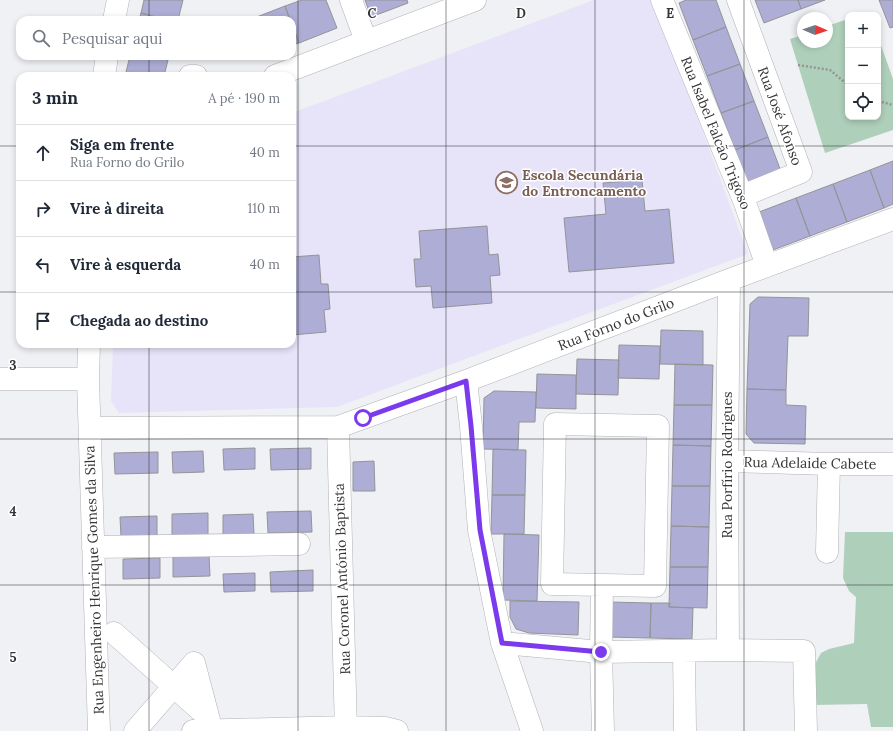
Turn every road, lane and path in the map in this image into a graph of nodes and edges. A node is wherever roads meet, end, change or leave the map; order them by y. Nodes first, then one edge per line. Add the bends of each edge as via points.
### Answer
1 (118, 0) edge
2 (351, 0) edge
3 (474, 0) edge
4 (662, 0) edge
5 (738, 0) edge
6 (115, 16) edge
7 (366, 42) junction
8 (106, 60) edge
9 (798, 65) dead end
10 (105, 72) edge
11 (286, 72) edge
12 (847, 84) edge
13 (881, 102) edge
14 (893, 105) edge
15 (742, 196) junction
16 (893, 219) edge
17 (767, 266) junction
18 (729, 280) junction
19 (90, 348) edge
20 (0, 379) edge
21 (88, 379) junction
22 (466, 381) junction
23 (338, 427) junction
24 (90, 428) junction
25 (727, 461) junction
26 (829, 464) junction
27 (893, 464) edge
28 (299, 544) dead end
29 (93, 547) junction
30 (827, 552) dead end
31 (602, 585) junction
32 (114, 633) dead end
33 (502, 643) junction
34 (728, 650) junction
35 (684, 651) junction
36 (601, 652) junction
37 (174, 686) junction
38 (204, 726) edge
39 (346, 729) edge
40 (99, 731) edge
41 (135, 731) edge
42 (397, 731) edge
43 (532, 731) edge
44 (603, 731) edge
45 (685, 731) edge
46 (806, 731) edge

1 - 6 street
2 - 7 street
3 - 7 street
4 - 15 street, Rua Isabel Falcão Trigoso
5 - 15 street, Rua José Afonso via 801,172
7 - 11 street
8 - 10 street
9 - 12 path via 830,70
13 - 14 path
15 - 17 street, Rua Isabel Falcão Trigoso
16 - 17 street, Rua Forno do Grilo
17 - 18 street, Rua Forno do Grilo
18 - 22 street, Rua Forno do Grilo
18 - 25 street, Rua Porfírio Rodrigues
19 - 21 street, Rua Engenheiro Henrique Gomes da Silva
20 - 21 street
21 - 24 street, Rua Engenheiro Henrique Gomes da Silva
22 - 23 street, Rua Forno do Grilo
22 - 33 street via 480,530
23 - 24 street, Rua Forno do Grilo
23 - 39 street, Rua Coronel António Baptista
24 - 29 street, Rua Engenheiro Henrique Gomes da Silva
25 - 26 street, Rua Adelaide Cabete
25 - 34 street, Rua Porfírio Rodrigues
26 - 27 street, Rua Adelaide Cabete
26 - 30 street
28 - 29 street
29 - 40 street, Rua Engenheiro Henrique Gomes da Silva
31 - 31 street via 552,584 555,424 658,426 655,586
31 - 36 street
32 - 37 street
33 - 36 street
33 - 43 street
34 - 35 street
34 - 46 street via 804,651
35 - 36 street
35 - 45 street
36 - 44 street
37 - 38 street
37 - 38 street via 194,663
37 - 41 street
38 - 39 street
39 - 42 street via 385,728

